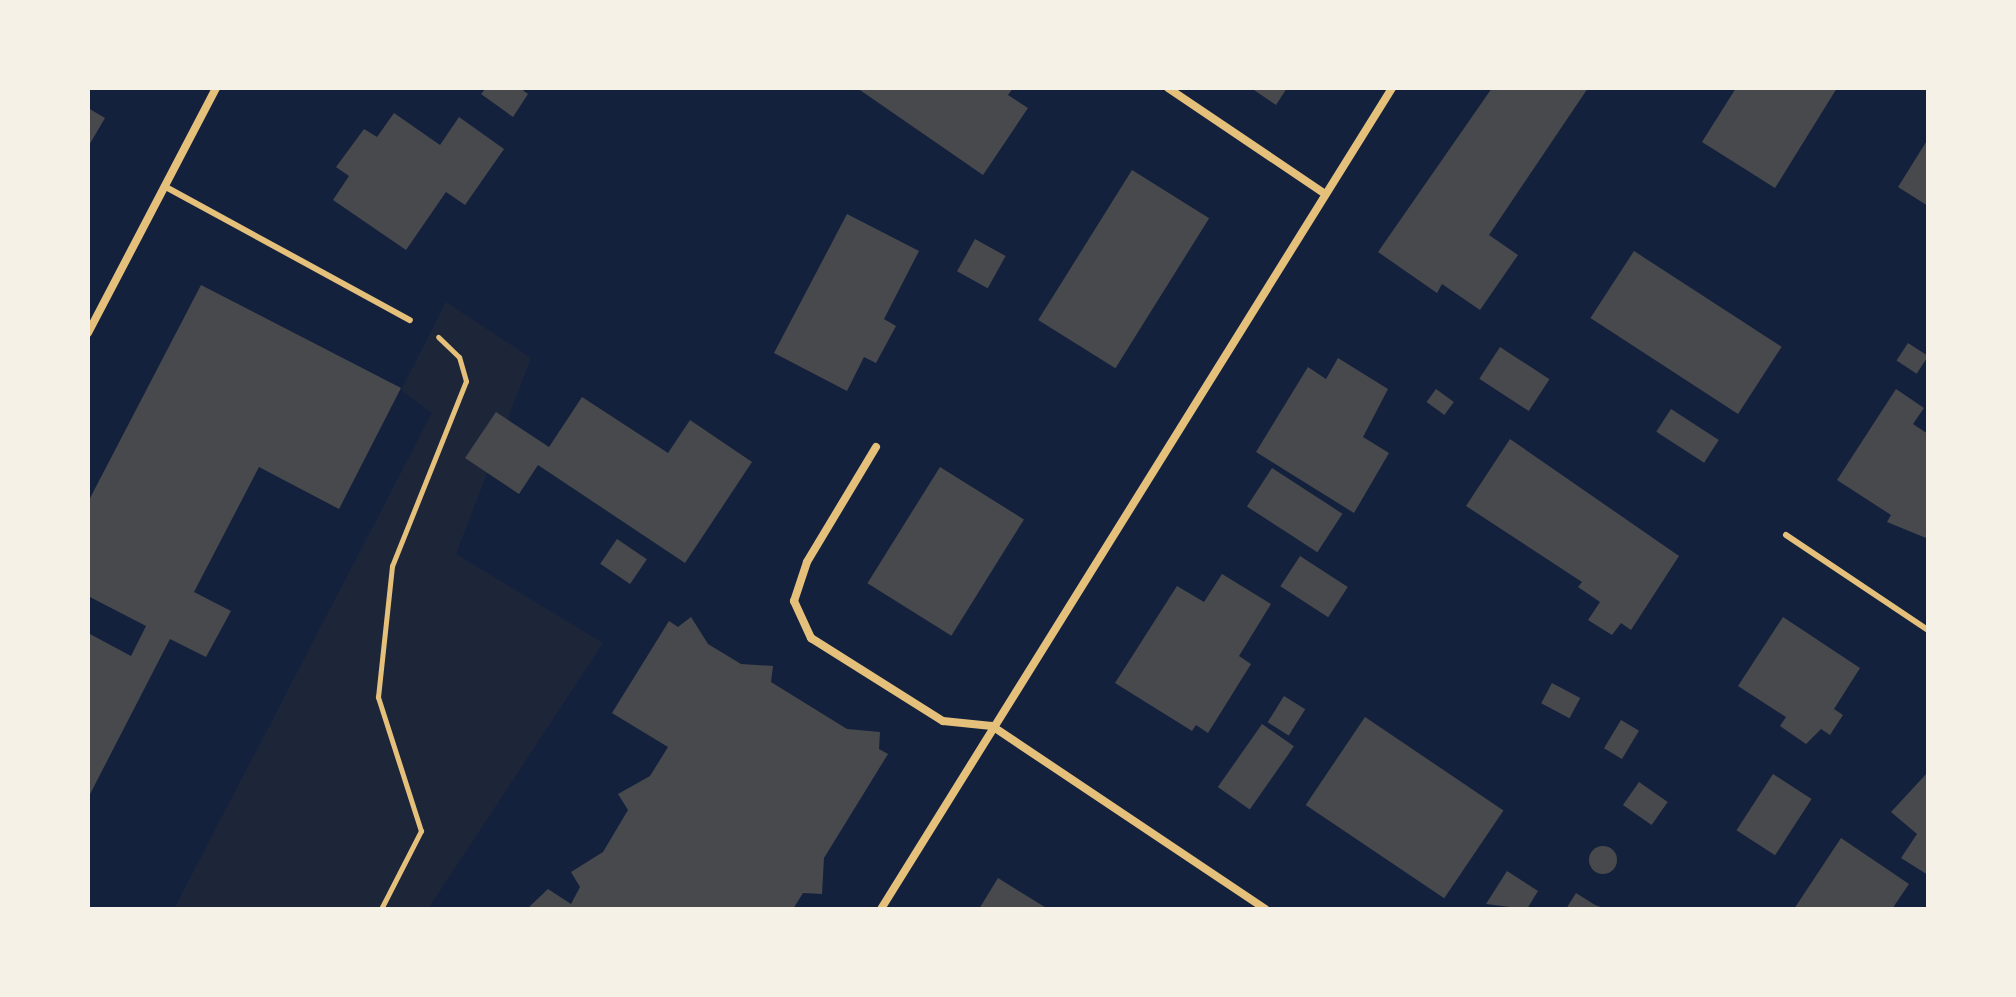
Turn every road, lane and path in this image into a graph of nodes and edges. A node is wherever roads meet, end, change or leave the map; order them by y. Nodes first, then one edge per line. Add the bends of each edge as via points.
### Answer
1 (216, 88) edge
2 (1168, 88) edge
3 (1392, 88) edge
4 (164, 186) junction
5 (1322, 192) junction
6 (410, 320) joint
7 (88, 333) edge
8 (876, 447) dead end
9 (1786, 535) dead end
10 (1928, 630) edge
11 (992, 726) junction
12 (381, 909) edge
13 (881, 909) edge
14 (1265, 909) edge

1 - 4 street
2 - 5 street
3 - 5 street
4 - 6 lane
4 - 7 street
5 - 11 street
6 - 12 path via 459,357 466,381 392,566 378,697 421,831
8 - 11 street via 807,562 794,601 811,638 929,713
9 - 10 lane
11 - 13 street
11 - 14 street

